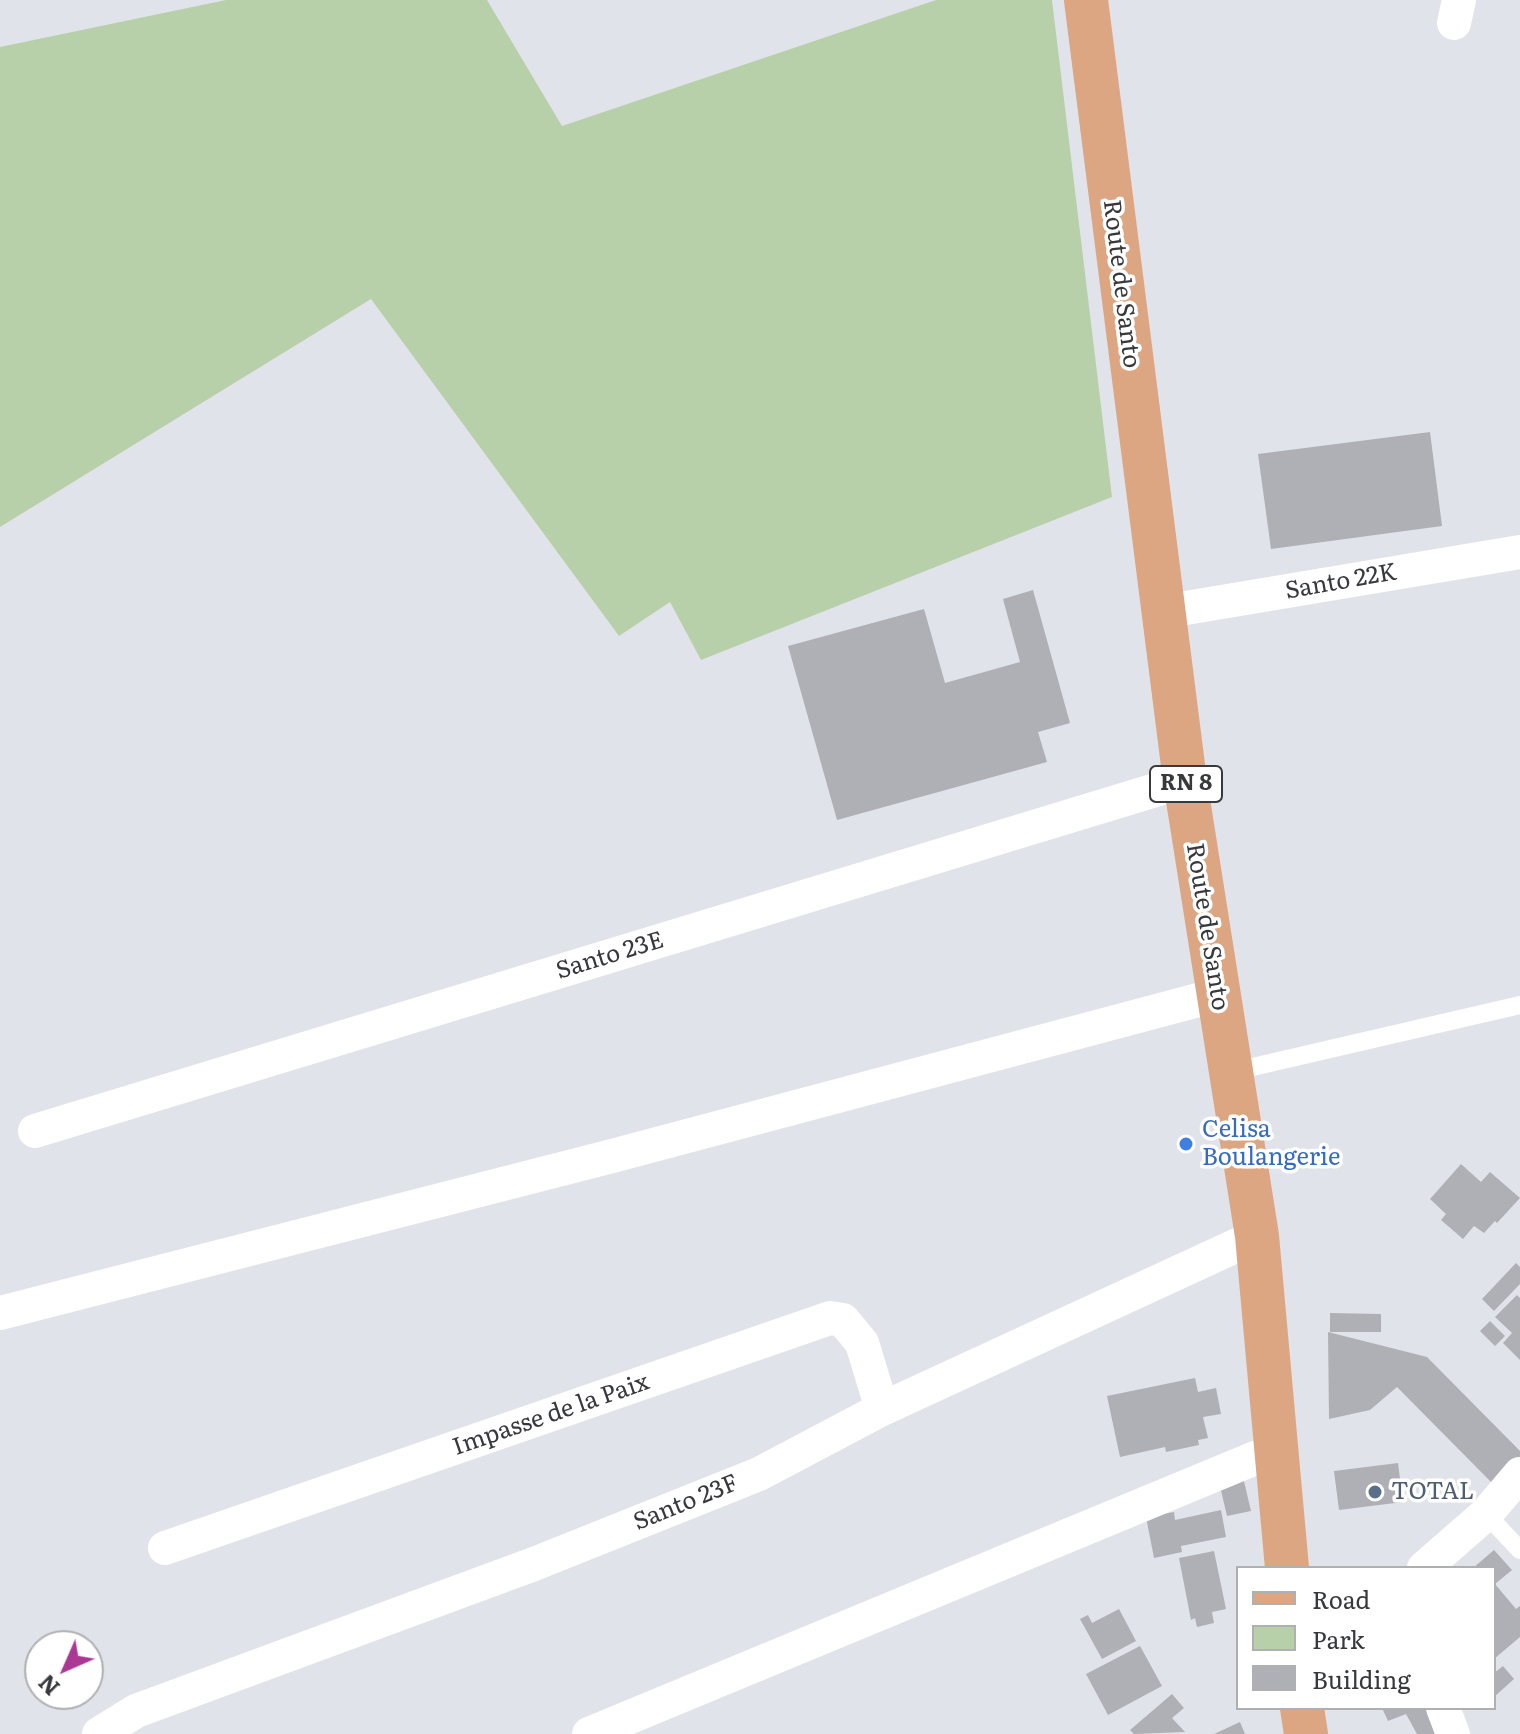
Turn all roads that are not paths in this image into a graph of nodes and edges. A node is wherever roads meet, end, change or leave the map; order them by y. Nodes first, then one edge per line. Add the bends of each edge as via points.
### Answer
1 (1086, 0) edge
2 (1520, 552) edge
3 (1162, 612) junction
4 (1185, 781) junction
5 (1217, 995) junction
6 (1520, 1005) edge
7 (1230, 1072) junction
8 (35, 1131) dead end
9 (1257, 1236) junction
10 (0, 1313) edge
11 (882, 1409) junction
12 (1277, 1449) junction
13 (1520, 1474) edge
14 (1486, 1514) junction
15 (165, 1548) dead end
16 (1520, 1550) edge
17 (1287, 1566) edge
18 (1426, 1566) edge
19 (1302, 1710) edge
20 (1444, 1710) edge
21 (99, 1734) edge
22 (589, 1734) edge
23 (1306, 1734) edge
24 (1453, 1734) edge

1 - 3 main road, Route de Santo / RN 8
2 - 3 street, Santo 22K
3 - 4 main road, Route de Santo / RN 8
4 - 5 main road, Route de Santo / RN 8
4 - 8 street, Santo 23E
5 - 7 main road, Route de Santo / RN 8
5 - 10 street
6 - 7 lane
7 - 9 main road, Route de Santo / RN 8
9 - 11 street, Santo 23F
9 - 12 main road, Route de Santo / RN 8
11 - 15 street, Impasse de la Paix via 862,1343 843,1320 830,1318
11 - 21 street, Santo 23F via 759,1474 136,1711
12 - 17 main road, Route de Santo / RN 8
12 - 22 street
13 - 14 street
14 - 16 lane
14 - 18 street
19 - 23 main road
20 - 24 street

